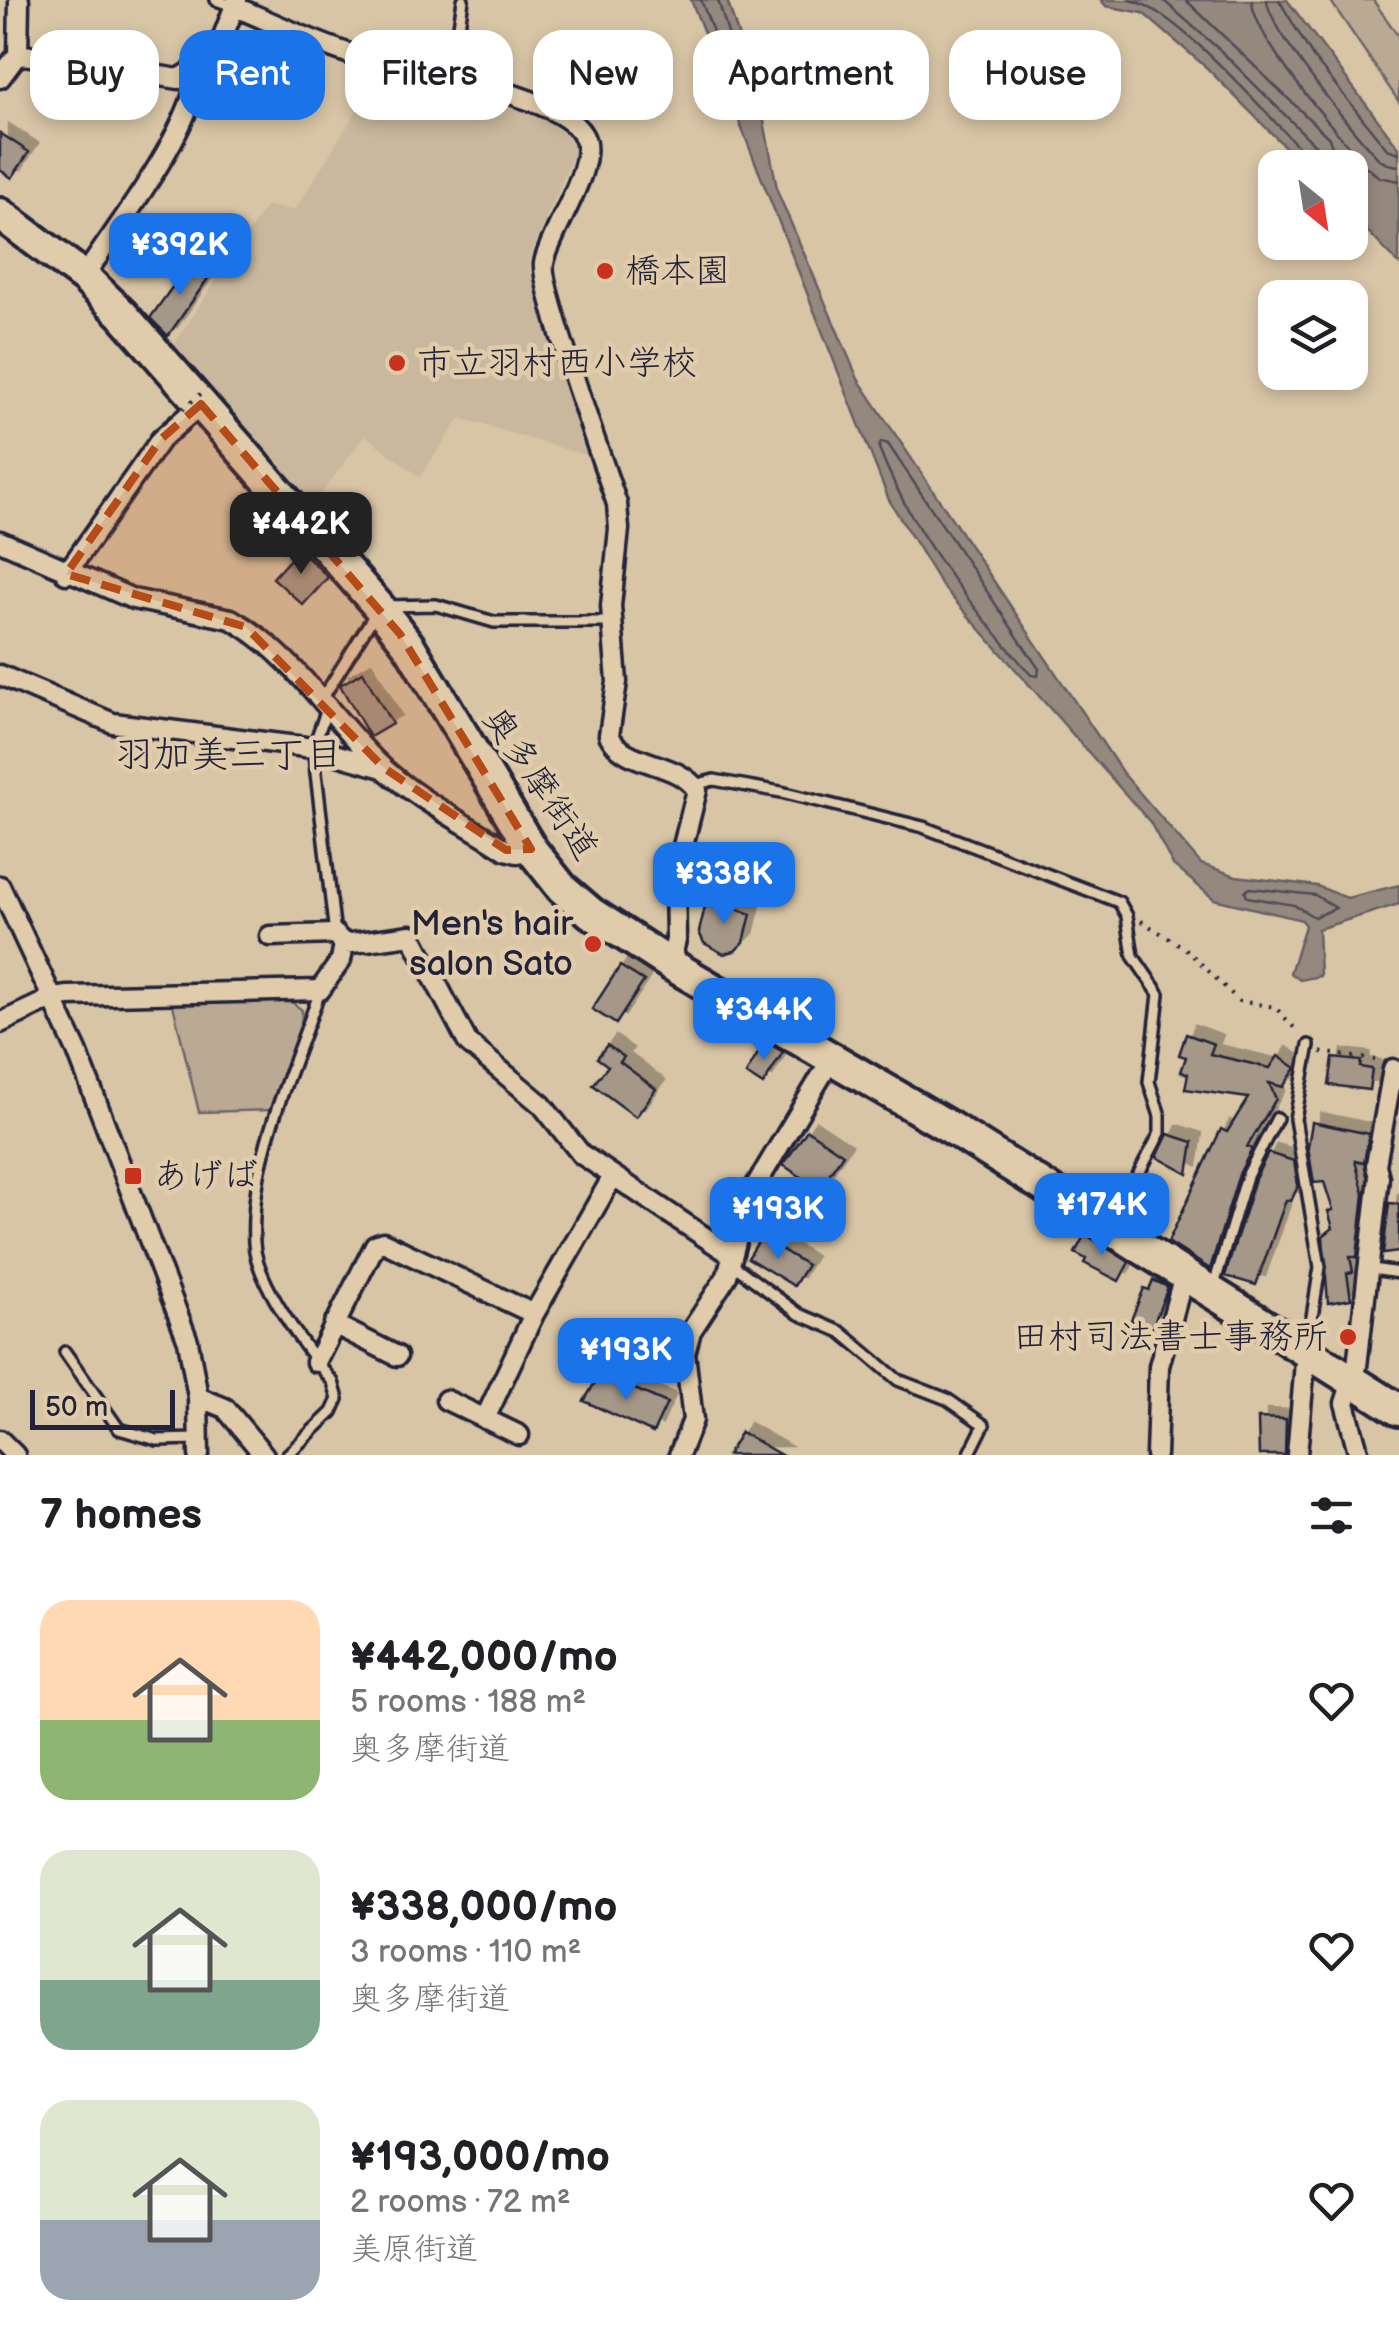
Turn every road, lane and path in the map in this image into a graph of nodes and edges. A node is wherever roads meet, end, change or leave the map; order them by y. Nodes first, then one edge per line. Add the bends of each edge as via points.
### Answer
1 (19, 0) edge
2 (216, 0) edge
3 (463, 0) edge
4 (236, 4) edge
5 (227, 30) edge
6 (458, 30) edge
7 (345, 51) edge
8 (18, 56) junction
9 (179, 77) edge
10 (0, 78) edge
11 (513, 94) edge
12 (180, 120) edge
13 (0, 214) edge
14 (84, 276) junction
15 (198, 400) junction
16 (0, 542) edge
17 (66, 574) junction
18 (380, 607) junction
19 (610, 622) junction
20 (0, 675) edge
21 (324, 706) junction
22 (313, 748) junction
23 (384, 768) junction
24 (694, 784) junction
25 (530, 850) junction
26 (0, 886) edge
27 (1127, 916) junction
28 (270, 936) dead end
29 (339, 939) junction
30 (670, 964) junction
31 (320, 990) junction
32 (54, 998) junction
33 (0, 1023) edge
34 (1310, 1046) junction
35 (832, 1058) junction
36 (1396, 1068) edge
37 (1277, 1118) dead end
38 (1380, 1176) junction
39 (612, 1178) junction
40 (1399, 1178) edge
41 (1110, 1228) junction
42 (731, 1259) junction
43 (1372, 1269) junction
44 (1399, 1273) edge
45 (1184, 1275) junction
46 (1212, 1292) junction
47 (534, 1314) junction
48 (334, 1324) junction
49 (1306, 1351) junction
50 (66, 1352) dead end
51 (397, 1356) dead end
52 (316, 1362) junction
53 (1353, 1381) junction
54 (198, 1397) junction
55 (446, 1400) dead end
56 (1399, 1410) edge
57 (485, 1419) junction
58 (519, 1436) dead end
59 (0, 1440) edge
60 (198, 1447) edge
61 (14, 1455) edge
62 (264, 1455) edge
63 (287, 1455) edge
64 (679, 1455) edge
65 (969, 1455) edge
66 (1156, 1455) edge
67 (1296, 1455) edge
68 (1359, 1455) edge

1 - 8 street
2 - 4 lane
3 - 6 lane
4 - 5 street
4 - 7 street
8 - 9 street
8 - 10 street
11 - 19 street via 576,125 587,140 585,162 543,268 617,504
12 - 14 street
13 - 14 main road, 奥多摩街道
14 - 15 main road, 奥多摩街道
15 - 17 street via 161,438
15 - 18 main road, 奥多摩街道
16 - 17 street
17 - 21 street via 132,599 232,619 295,671
18 - 19 lane via 436,605 494,622
18 - 21 lane
18 - 25 main road, 奥多摩街道
19 - 24 street via 617,666 612,742
20 - 22 street via 112,723
21 - 22 lane
21 - 23 street
22 - 23 street
22 - 29 lane
23 - 25 street via 506,850
24 - 27 lane via 714,780 781,792 940,832 1119,902
24 - 30 street via 698,796 675,878
25 - 30 main road, 奥多摩街道 via 581,905
26 - 32 street
27 - 34 path via 1184,948 1239,1002 1275,1007
27 - 41 lane via 1132,956 1159,994 1149,1082 1161,1124
28 - 29 street
29 - 31 street via 341,960
29 - 39 street via 411,935 468,1043 542,1105 581,1154
30 - 35 main road, 奥多摩街道
31 - 32 street
31 - 52 lane via 266,1146 254,1246 273,1294
32 - 33 street
32 - 54 street via 188,1341
34 - 36 path
34 - 49 lane via 1295,1118 1320,1267
35 - 41 main road, 奥多摩街道
35 - 42 street via 747,1200
36 - 38 street via 1376,1165
37 - 46 lane via 1247,1176
38 - 40 street
38 - 43 street
39 - 42 street
39 - 47 street
41 - 45 main road, 奥多摩街道
42 - 64 street via 691,1331 686,1353 692,1420
42 - 65 lane via 776,1300 841,1332 898,1380 947,1399 984,1425
43 - 44 lane
43 - 53 street
45 - 46 main road, 奥多摩街道
45 - 66 street via 1159,1366
46 - 49 main road, 奥多摩街道
47 - 48 street via 383,1242 375,1245
47 - 57 street
48 - 51 street
48 - 52 street
49 - 53 main road, 奥多摩街道
49 - 67 street
50 - 60 lane via 118,1430
52 - 63 lane via 338,1399
53 - 56 main road, 奥多摩街道
53 - 68 street via 1345,1408
54 - 60 street
54 - 62 street via 225,1408
55 - 57 street
57 - 58 street
59 - 61 street

